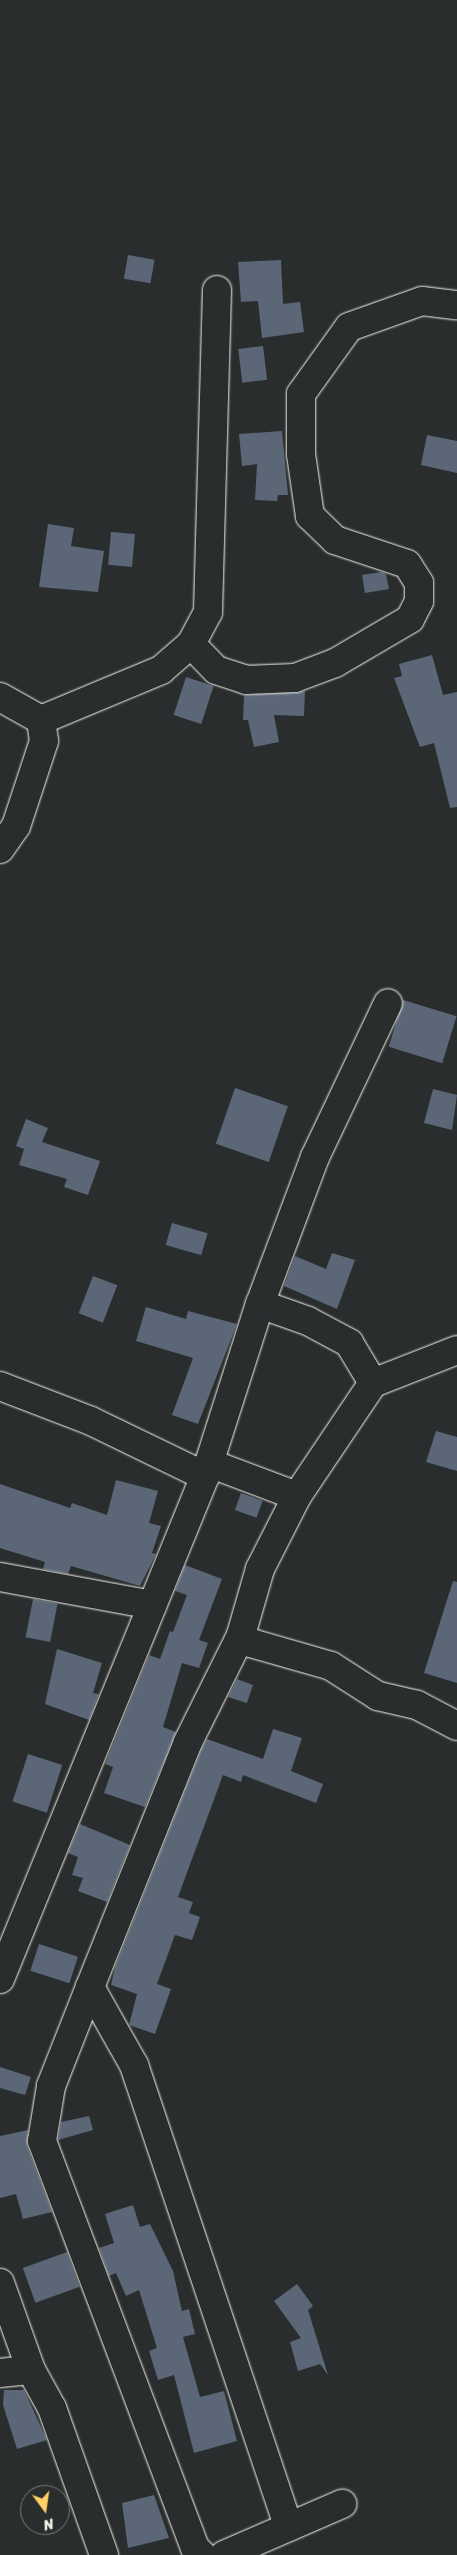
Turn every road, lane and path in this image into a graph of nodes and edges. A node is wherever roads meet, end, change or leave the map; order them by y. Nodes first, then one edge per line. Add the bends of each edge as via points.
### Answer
1 (217, 290) dead end
2 (457, 305) edge
3 (191, 644) junction
4 (0, 697) edge
5 (41, 720) junction
6 (8, 825) edge
7 (0, 850) edge
8 (388, 1004) dead end
9 (260, 1304) junction
10 (457, 1350) edge
11 (373, 1383) junction
12 (0, 1386) edge
13 (207, 1469) junction
14 (297, 1496) junction
15 (0, 1577) edge
16 (152, 1605) junction
17 (241, 1635) junction
18 (457, 1726) edge
19 (3, 1964) edge
20 (90, 1987) junction
21 (0, 2284) edge
22 (31, 2370) junction
23 (0, 2373) edge
24 (342, 2504) dead end
25 (289, 2527) junction
26 (104, 2555) edge
27 (202, 2555) edge
28 (224, 2555) edge

1 - 3 street via 208,612
2 - 3 street via 422,301 349,327 301,394 301,454 310,516 334,540 407,564 419,582 419,602 410,619 335,664 295,678 239,677 216,670
3 - 5 street via 160,670
4 - 5 street
5 - 6 street via 44,741
6 - 7 street
8 - 9 street via 315,1157
9 - 11 street via 308,1321 349,1343
9 - 13 street
10 - 11 street
11 - 14 street
12 - 13 street
13 - 14 street
13 - 16 street
14 - 17 street via 260,1569
15 - 16 street
16 - 19 street
17 - 18 street via 251,1643 331,1666 378,1696 417,1705
17 - 20 street via 188,1742
20 - 25 street via 134,2065
20 - 27 street via 51,2086 42,2141 195,2548
21 - 22 street
22 - 23 street
22 - 26 street via 52,2408
24 - 25 street
25 - 28 street

